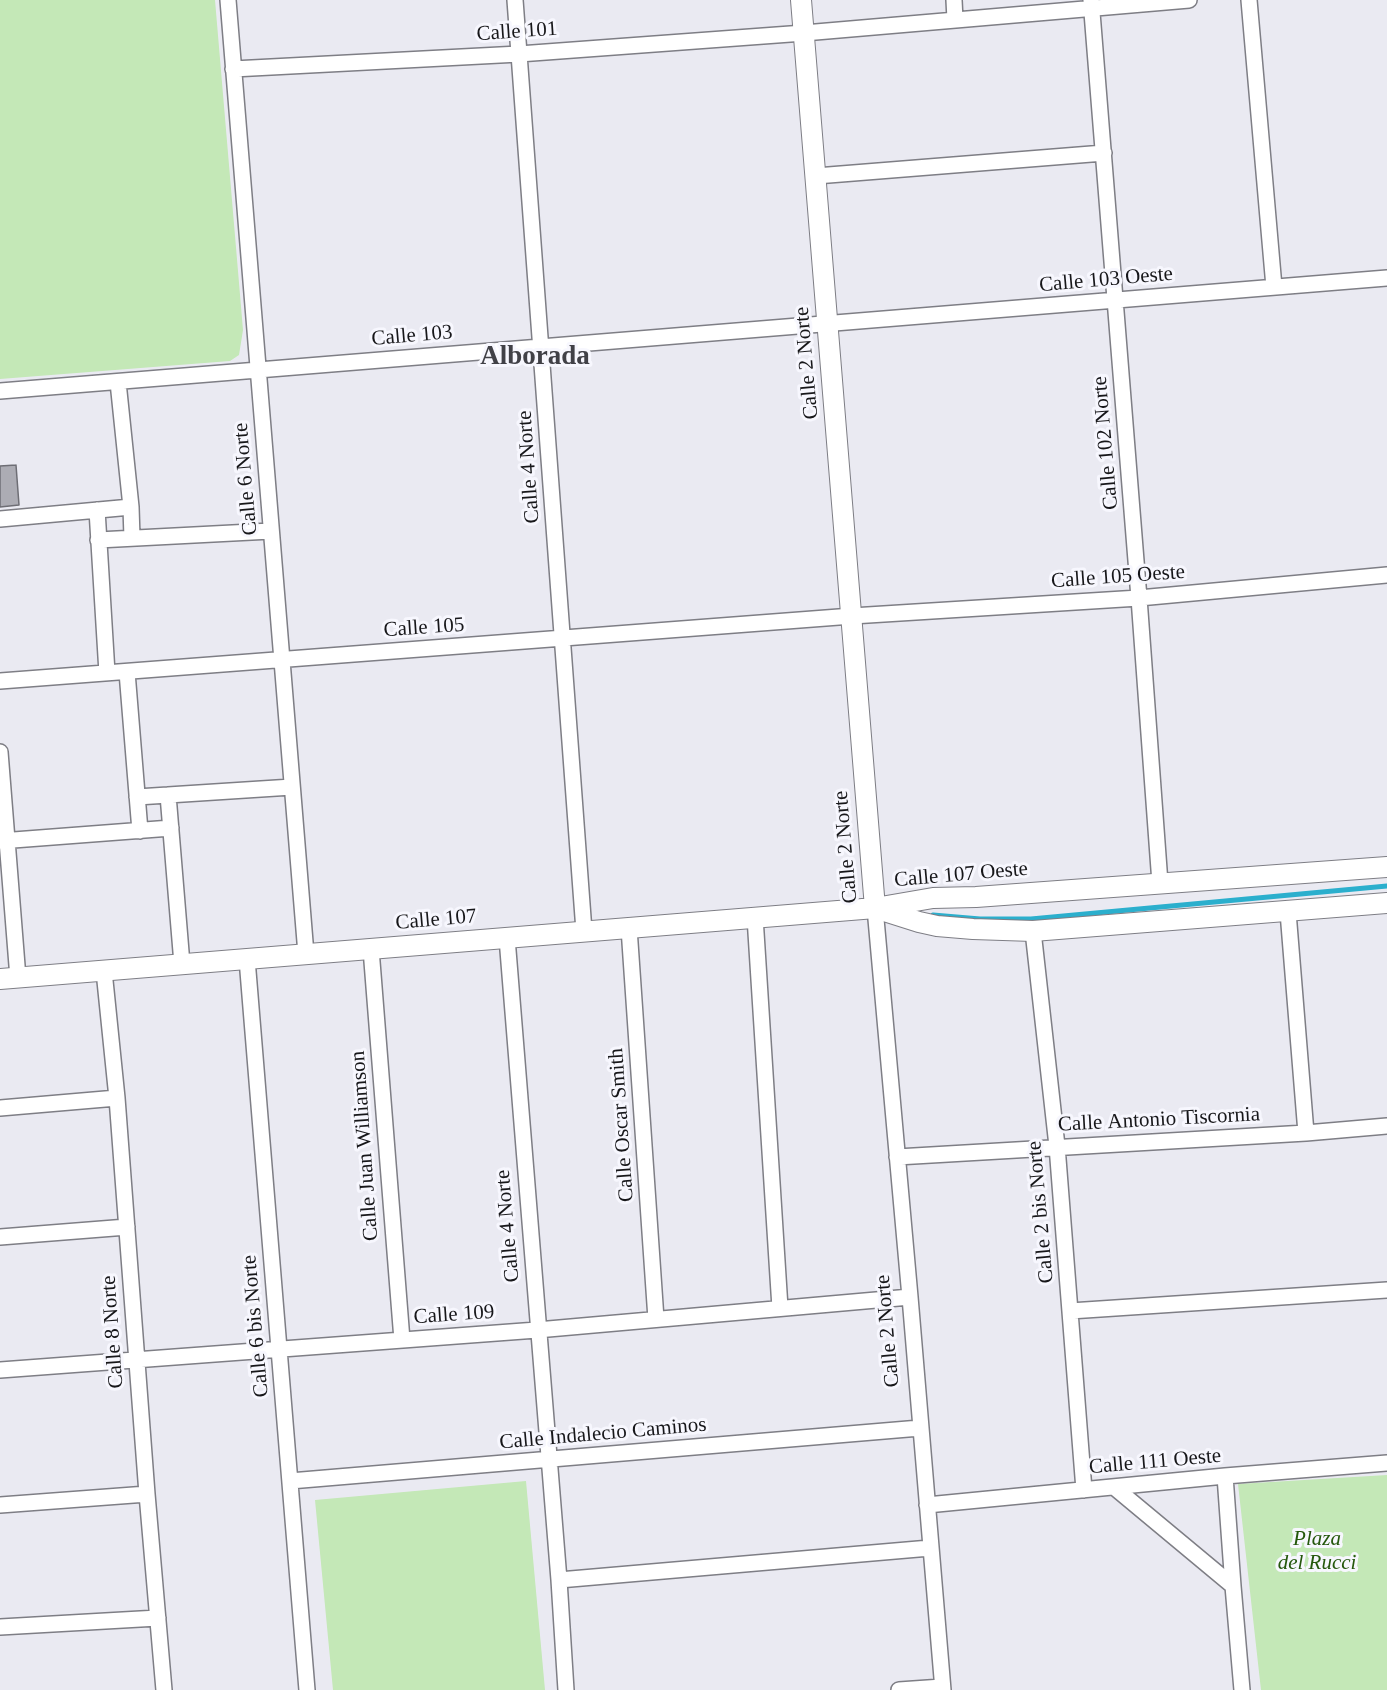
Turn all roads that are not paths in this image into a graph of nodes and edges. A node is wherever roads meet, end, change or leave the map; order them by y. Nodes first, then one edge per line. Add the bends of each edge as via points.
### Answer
1 (228, 0) edge
2 (515, 0) edge
3 (801, 0) edge
4 (954, 0) edge
5 (1190, 0) edge
6 (1249, 0) edge
7 (1092, 4) edge
8 (955, 20) junction
9 (804, 33) junction
10 (519, 54) junction
11 (233, 69) junction
12 (1104, 153) junction
13 (816, 176) junction
14 (1387, 278) edge
15 (1274, 287) junction
16 (1116, 300) junction
17 (827, 322) junction
18 (541, 346) junction
19 (258, 371) junction
20 (118, 382) junction
21 (0, 391) edge
22 (131, 507) junction
23 (97, 510) junction
24 (0, 519) edge
25 (271, 531) junction
26 (132, 538) junction
27 (98, 540) junction
28 (1387, 575) edge
29 (1139, 598) junction
30 (852, 616) junction
31 (562, 638) junction
32 (282, 660) junction
33 (127, 672) junction
34 (107, 673) junction
35 (0, 681) edge
36 (0, 753) edge
37 (292, 787) junction
38 (168, 795) junction
39 (137, 797) junction
40 (171, 828) junction
41 (140, 831) junction
42 (4, 841) edge
43 (1387, 867) edge
44 (1160, 883) junction
45 (1387, 903) edge
46 (875, 908) junction
47 (1288, 912) junction
48 (755, 917) junction
49 (629, 928) junction
50 (584, 931) junction
51 (1034, 931) junction
52 (507, 938) junction
53 (371, 949) junction
54 (306, 954) junction
55 (247, 959) junction
56 (182, 964) junction
57 (104, 971) junction
58 (9, 979) edge
59 (117, 1098) junction
60 (0, 1108) edge
61 (1387, 1126) edge
62 (1306, 1133) junction
63 (1057, 1146) junction
64 (897, 1157) junction
65 (127, 1227) junction
66 (0, 1237) edge
67 (1387, 1290) edge
68 (910, 1297) junction
69 (780, 1308) junction
70 (1070, 1311) junction
71 (656, 1318) junction
72 (537, 1330) junction
73 (402, 1340) junction
74 (279, 1349) junction
75 (136, 1360) junction
76 (0, 1370) edge
77 (920, 1428) junction
78 (548, 1460) junction
79 (1387, 1463) edge
80 (1225, 1476) junction
81 (290, 1481) junction
82 (1114, 1487) junction
83 (1084, 1490) junction
84 (147, 1494) junction
85 (0, 1505) edge
86 (927, 1505) junction
87 (930, 1548) junction
88 (559, 1580) junction
89 (1233, 1586) junction
90 (158, 1618) junction
91 (0, 1627) edge
92 (943, 1688) edge
93 (164, 1690) edge
94 (307, 1690) edge
95 (566, 1690) edge
96 (899, 1690) edge
97 (1242, 1690) edge

1 - 11 street, Calle 6 Norte
2 - 10 street, Calle 4 Norte
3 - 9 street, Calle 2 Norte
4 - 8 street
5 - 7 street, Calle 101
6 - 15 street
7 - 8 street, Calle 101
7 - 12 street, Calle 102 Norte
8 - 9 street, Calle 101
9 - 10 street, Calle 101
9 - 13 street, Calle 2 Norte
10 - 11 street, Calle 101
10 - 18 street, Calle 4 Norte
11 - 19 street, Calle 6 Norte
12 - 13 street
12 - 16 street, Calle 102 Norte
13 - 17 street, Calle 2 Norte
14 - 15 street, Calle 103 Oeste
15 - 16 street, Calle 103 Oeste
16 - 17 street, Calle 103 Oeste
16 - 29 street, Calle 102 Norte
17 - 18 street, Calle 103
17 - 30 street, Calle 2 Norte
18 - 19 street, Calle 103
18 - 31 street, Calle 4 Norte
19 - 20 street, Calle 103
19 - 25 street, Calle 6 Norte
20 - 21 street, Calle 103
20 - 22 street
22 - 23 street
22 - 26 street
23 - 24 street
23 - 27 street
25 - 26 street
25 - 32 street, Calle 6 Norte
26 - 27 street
27 - 34 street
28 - 29 street, Calle 105 Oeste
29 - 30 street, Calle 105 Oeste
29 - 44 street, Calle 102 Norte
30 - 31 street, Calle 105
30 - 46 street, Calle 2 Norte
31 - 32 street, Calle 105
31 - 50 street, Calle 4 Norte
32 - 33 street, Calle 105
32 - 37 street, Calle 6 Norte
33 - 34 street, Calle 105
33 - 39 street
34 - 35 street, Calle 105
36 - 42 street
37 - 38 street
37 - 54 street, Calle 6 Norte
38 - 39 street
38 - 40 street
39 - 41 street
40 - 41 street
40 - 56 street
41 - 42 street
42 - 58 street
43 - 44 street, Calle 107 Oeste
44 - 46 street, Calle 107 Oeste via 933,898
45 - 47 street, Calle 107 Oeste
46 - 48 street, Calle 107
46 - 51 street, Calle 107 Oeste via 937,926
46 - 64 street, Calle 2 Norte
47 - 51 street, Calle 107 Oeste
47 - 62 street
48 - 49 street, Calle 107
48 - 69 street
49 - 50 street, Calle 107
49 - 71 street, Calle Oscar Smith
50 - 52 street, Calle 107
51 - 63 street, Calle 2 bis Norte
52 - 53 street, Calle 107
52 - 72 street, Calle 4 Norte
53 - 54 street, Calle 107
53 - 73 street, Calle Juan Williamson
54 - 55 street, Calle 107
55 - 56 street, Calle 107
55 - 74 street, Calle 6 bis Norte
56 - 57 street, Calle 107
57 - 58 street, Calle 107
57 - 59 street, Calle 8 Norte
59 - 60 street
59 - 65 street, Calle 8 Norte
61 - 62 street, Calle Antonio Tiscornia
62 - 63 street, Calle Antonio Tiscornia
63 - 64 street, Calle Antonio Tiscornia
63 - 70 street, Calle 2 bis Norte
64 - 68 street, Calle 2 Norte
65 - 66 street
65 - 75 street, Calle 8 Norte
67 - 70 street
68 - 69 street, Calle 109
68 - 77 street, Calle 2 Norte
69 - 71 street, Calle 109
70 - 83 street, Calle 2 bis Norte
71 - 72 street, Calle 109
72 - 73 street, Calle 109
72 - 78 street, Calle 4 Norte
73 - 74 street, Calle 109
74 - 75 street, Calle 109
74 - 81 street, Calle 6 bis Norte
75 - 76 street, Calle 109
75 - 84 street, Calle 8 Norte
77 - 78 street, Calle Indalecio Caminos
77 - 86 street, Calle 2 Norte
78 - 81 street, Calle Indalecio Caminos
78 - 88 street, Calle 4 Norte
79 - 80 street, Calle 111 Oeste
80 - 82 street, Calle 111 Oeste
80 - 89 street
81 - 94 street, Calle 6 bis Norte
82 - 83 street, Calle 111 Oeste
82 - 89 street
83 - 86 street, Calle 111 Oeste
84 - 85 street
84 - 90 street, Calle 8 Norte
86 - 87 street, Calle 2 Norte
87 - 88 street
87 - 92 street, Calle 2 Norte
88 - 95 street, Calle 4 Norte
89 - 97 street
90 - 91 street
90 - 93 street, Calle 8 Norte
92 - 96 street

